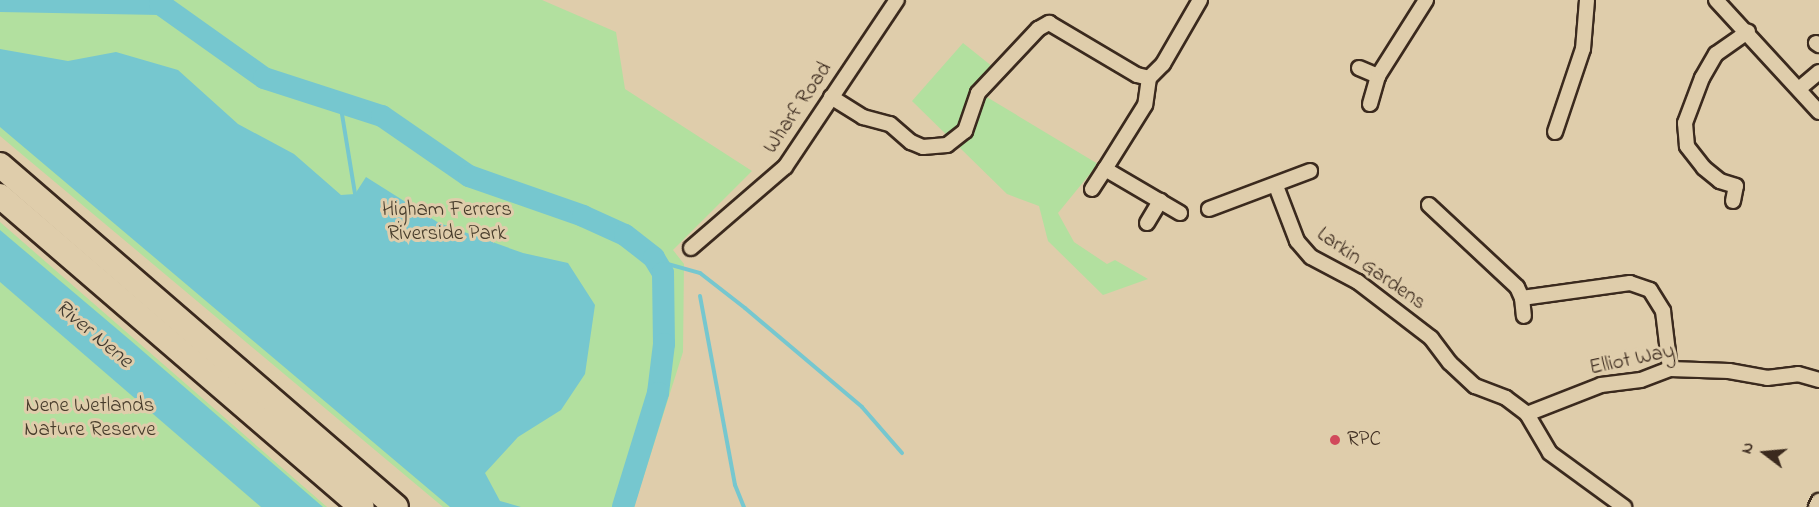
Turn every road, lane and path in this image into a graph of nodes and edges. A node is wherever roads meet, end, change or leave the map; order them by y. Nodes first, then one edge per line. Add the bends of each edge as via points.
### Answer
1 (897, 0) edge
2 (1200, 0) edge
3 (1426, 0) edge
4 (1587, 0) edge
5 (1716, 0) edge
6 (1748, 32) junction
7 (1359, 68) dead end
8 (1819, 72) edge
9 (1378, 76) junction
10 (1149, 78) junction
11 (1800, 88) junction
12 (831, 97) junction
13 (1370, 104) dead end
14 (1819, 112) edge
15 (1555, 132) dead end
16 (0, 165) edge
17 (1105, 169) junction
18 (1310, 171) dead end
19 (1276, 186) junction
20 (1092, 189) dead end
21 (0, 196) edge
22 (1160, 201) junction
23 (1733, 201) dead end
24 (1429, 206) dead end
25 (1209, 209) dead end
26 (1180, 213) dead end
27 (1147, 223) dead end
28 (691, 248) dead end
29 (1522, 298) junction
30 (1524, 316) dead end
31 (1670, 369) junction
32 (1819, 381) edge
33 (1527, 414) junction
34 (1819, 501) edge
35 (362, 507) edge
36 (396, 507) edge
37 (1624, 507) edge
38 (1816, 507) edge

1 - 12 street, Wharf Road
2 - 10 street via 1163,64
3 - 9 street
4 - 15 street via 1583,49
5 - 6 street
6 - 11 street
6 - 23 street via 1716,54 1685,123 1687,146 1704,168 1720,181 1736,186
7 - 9 street
8 - 11 street
9 - 13 street
10 - 12 street via 1137,75 1049,23 1038,29 978,93 965,131 946,145 923,147 911,142 890,123 862,117
10 - 17 street via 1145,105
11 - 14 street
12 - 28 street, Wharf Road via 785,167
16 - 36 highway
17 - 20 street
17 - 22 street
18 - 19 street
19 - 25 street
19 - 33 street, Larkin Gardens via 1297,241 1311,257 1358,282 1431,338 1475,386 1506,398
21 - 35 highway
22 - 26 street
22 - 27 street
24 - 29 street via 1516,287
29 - 30 street
29 - 31 street via 1630,283 1650,290 1663,311
31 - 32 street, Elliot Way via 1729,371 1767,378 1798,374
31 - 33 street, Elliot Way via 1641,380 1601,385
33 - 37 street, Larkin Gardens via 1550,453
34 - 38 street

